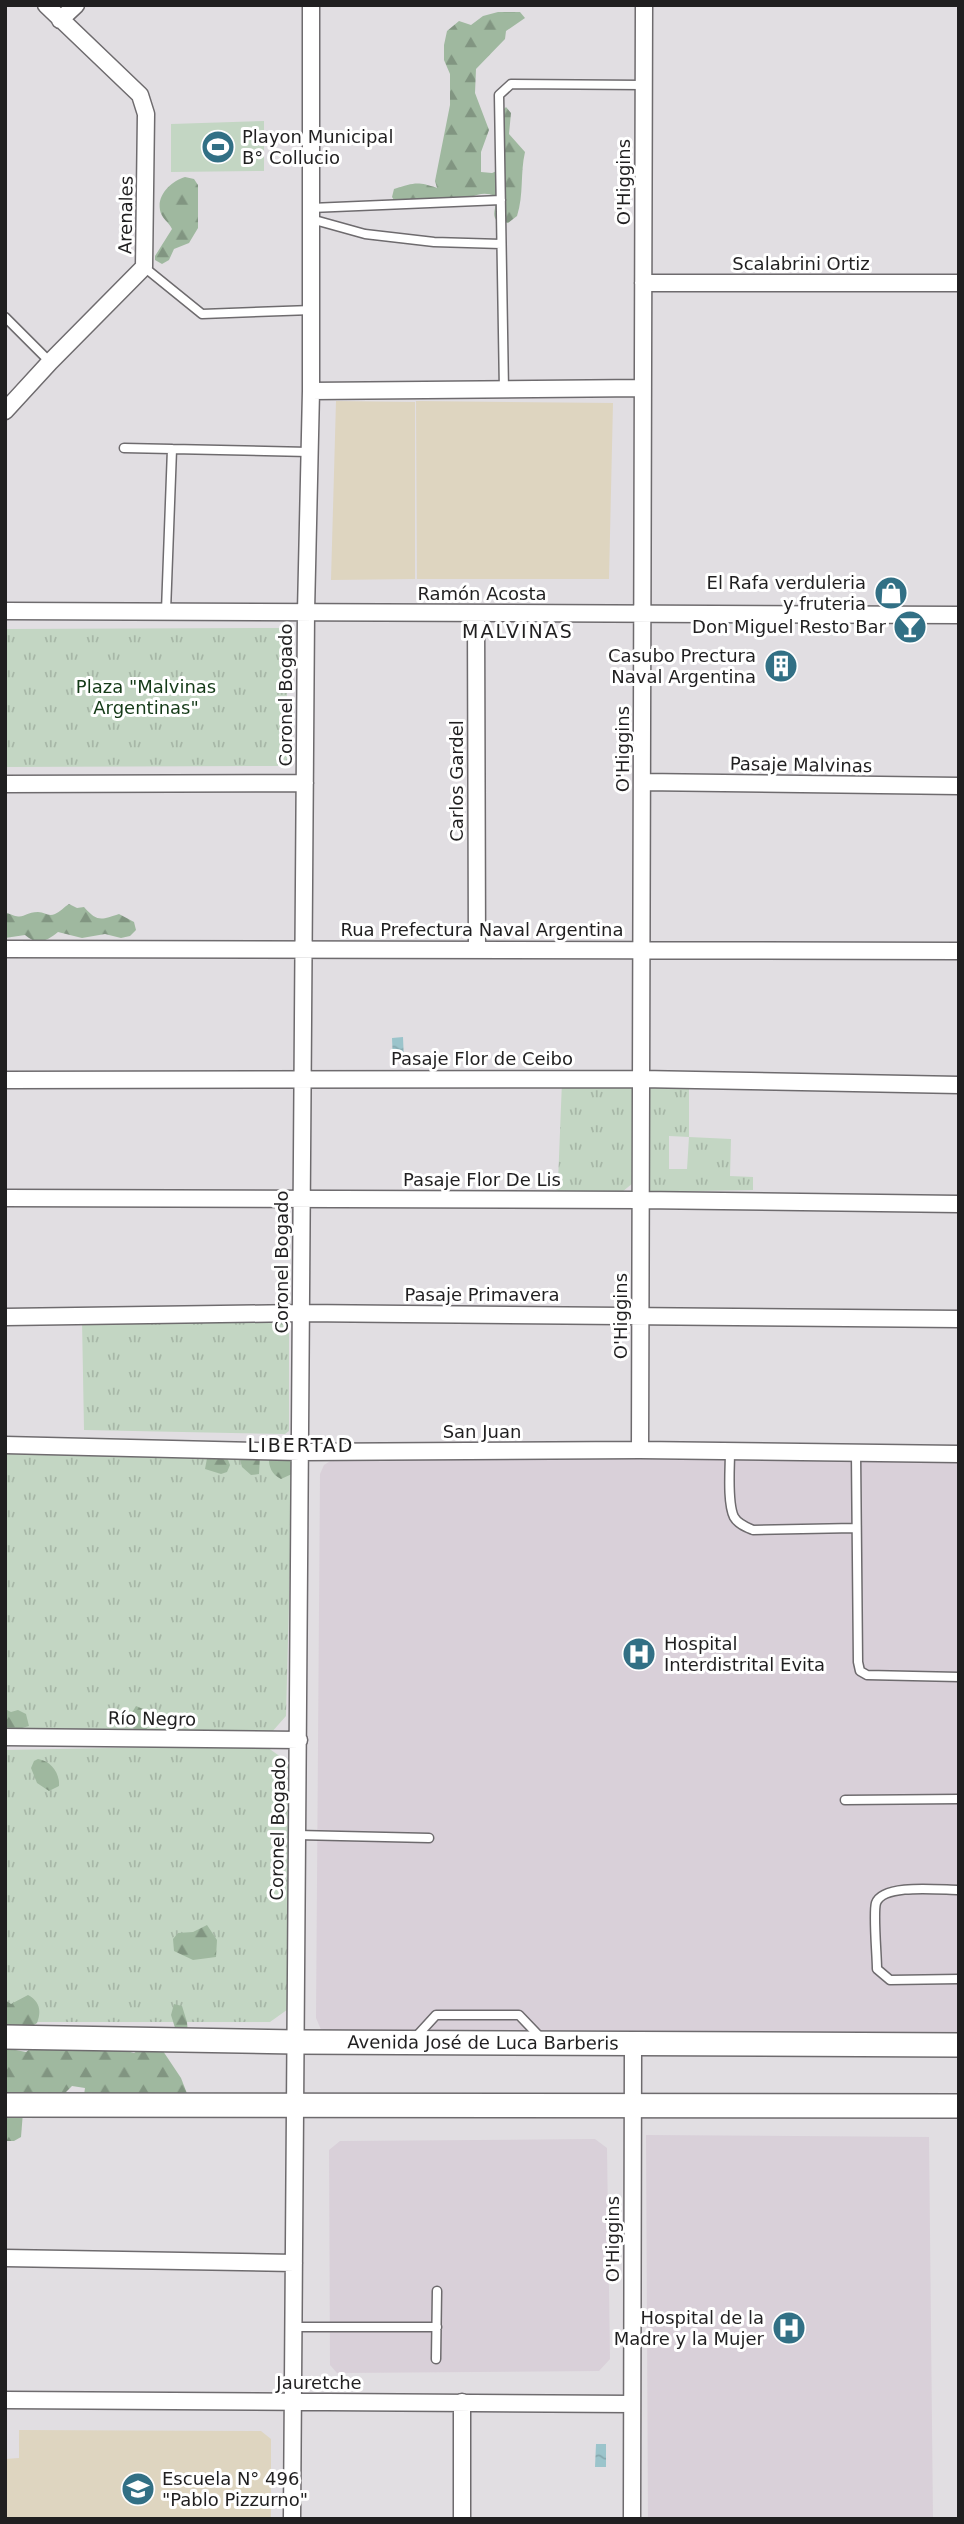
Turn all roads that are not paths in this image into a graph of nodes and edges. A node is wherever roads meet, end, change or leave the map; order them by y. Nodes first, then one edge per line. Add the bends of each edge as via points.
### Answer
1 (46, 5) edge
2 (76, 5) edge
3 (311, 5) edge
4 (645, 5) edge
5 (61, 19) junction
6 (644, 85) junction
7 (500, 200) junction
8 (311, 213) junction
9 (501, 244) junction
10 (144, 267) junction
11 (959, 282) edge
12 (643, 283) junction
13 (312, 310) junction
14 (5, 317) edge
15 (50, 362) junction
16 (643, 388) junction
17 (311, 391) junction
18 (504, 391) junction
19 (5, 411) edge
20 (124, 448) dead end
21 (172, 449) junction
22 (309, 452) junction
23 (5, 611) edge
24 (166, 611) junction
25 (306, 612) junction
26 (476, 613) junction
27 (642, 614) junction
28 (959, 615) edge
29 (642, 782) junction
30 (305, 783) junction
31 (5, 784) edge
32 (959, 786) edge
33 (5, 948) edge
34 (303, 949) junction
35 (477, 949) junction
36 (641, 950) junction
37 (959, 951) edge
38 (302, 1078) junction
39 (640, 1079) junction
40 (5, 1080) edge
41 (959, 1085) edge
42 (5, 1198) edge
43 (301, 1199) junction
44 (640, 1200) junction
45 (959, 1204) edge
46 (301, 1313) junction
47 (640, 1315) junction
48 (5, 1317) edge
49 (959, 1319) edge
50 (5, 1445) edge
51 (640, 1450) junction
52 (300, 1452) junction
53 (730, 1452) junction
54 (856, 1453) junction
55 (959, 1454) edge
56 (855, 1528) junction
57 (959, 1677) edge
58 (5, 1737) edge
59 (299, 1740) junction
60 (959, 1799) edge
61 (845, 1800) dead end
62 (297, 1835) junction
63 (429, 1838) dead end
64 (959, 1890) edge
65 (959, 1979) edge
66 (5, 2036) edge
67 (296, 2042) junction
68 (633, 2044) junction
69 (959, 2045) edge
70 (5, 2105) edge
71 (295, 2106) junction
72 (633, 2106) junction
73 (959, 2106) edge
74 (5, 2258) edge
75 (294, 2263) junction
76 (436, 2291) dead end
77 (293, 2326) junction
78 (437, 2327) junction
79 (436, 2358) dead end
80 (5, 2400) edge
81 (293, 2402) junction
82 (462, 2402) junction
83 (632, 2404) junction
84 (292, 2519) edge
85 (462, 2519) edge
86 (632, 2519) edge

1 - 5 street, Arenales
2 - 5 street
3 - 8 street, Coronel Bogado
4 - 6 street, O'Higgins
5 - 10 street, Arenales via 140,95 146,114
6 - 7 lane via 511,84 499,95
6 - 12 street, O'Higgins
7 - 8 lane
7 - 9 lane
8 - 9 lane via 365,234
8 - 13 street, Coronel Bogado
9 - 18 lane
10 - 13 lane via 202,314
10 - 15 street, Arenales
11 - 12 street, Scalabrini Ortiz
12 - 16 street, O'Higgins
13 - 17 street, Coronel Bogado
14 - 15 lane
15 - 19 street, Arenales
16 - 18 street
16 - 27 street, O'Higgins
17 - 18 street
17 - 22 street, Coronel Bogado
20 - 21 lane
21 - 22 lane
21 - 24 lane
22 - 25 street, Coronel Bogado
23 - 24 street, Ramón Acosta
24 - 25 street, Ramón Acosta
25 - 26 street, Ramón Acosta
25 - 30 street, Coronel Bogado
26 - 27 street, Ramón Acosta
26 - 35 street, Carlos Gardel
27 - 28 street, Ramón Acosta
27 - 29 street, O'Higgins
29 - 32 street, Pasaje Malvinas
29 - 36 street, O'Higgins
30 - 31 street
30 - 34 street, Coronel Bogado
33 - 34 street, Rua Prefectura Naval Argentina
34 - 35 street, Rua Prefectura Naval Argentina
34 - 38 street, Coronel Bogado
35 - 36 street, Rua Prefectura Naval Argentina
36 - 37 street, Rua Prefectura Naval Argentina
36 - 39 street, O'Higgins
38 - 39 street, Pasaje Flor de Ceibo
38 - 40 street, Pasaje Flor de Ceibo
38 - 43 street, Coronel Bogado
39 - 41 street, Pasaje Flor de Ceibo
39 - 44 street, O'Higgins
42 - 43 street, Pasaje Flor De Lis
43 - 44 street, Pasaje Flor De Lis
43 - 46 street, Coronel Bogado
44 - 45 street, Pasaje Flor De Lis
44 - 47 street, O'Higgins
46 - 47 street, Pasaje Primavera
46 - 48 street, Pasaje Primavera
46 - 52 street, Coronel Bogado
47 - 49 street, Pasaje Primavera
47 - 51 street, O'Higgins
50 - 52 street, San Juan
51 - 52 street, San Juan
51 - 53 street, San Juan
52 - 59 street, Coronel Bogado
53 - 54 street, San Juan
53 - 56 lane via 732,1505 734,1517 742,1525 753,1530
54 - 55 street, San Juan
54 - 56 lane
56 - 57 lane via 860,1671 867,1675
58 - 59 street, Río Negro
59 - 62 street, Coronel Bogado
60 - 61 lane
62 - 63 lane
62 - 67 street, Coronel Bogado
64 - 65 lane via 896,1890 884,1893 876,1903 877,1969 890,1980
66 - 67 main road, Avenida José de Luca Barberis
67 - 68 main road, Avenida José de Luca Barberis
67 - 71 street, Coronel Bogado
68 - 69 main road, Avenida José de Luca Barberis
68 - 72 street, O'Higgins
70 - 71 main road
71 - 72 main road
71 - 75 street, Coronel Bogado
72 - 73 main road
72 - 83 street, O'Higgins
74 - 75 street
75 - 77 street, Coronel Bogado
76 - 78 lane
77 - 78 lane
77 - 81 street, Coronel Bogado
78 - 79 lane
80 - 81 street, Jauretche
81 - 82 street, Jauretche
81 - 84 street, Coronel Bogado
82 - 83 street, Jauretche
82 - 85 street
83 - 86 street, O'Higgins

